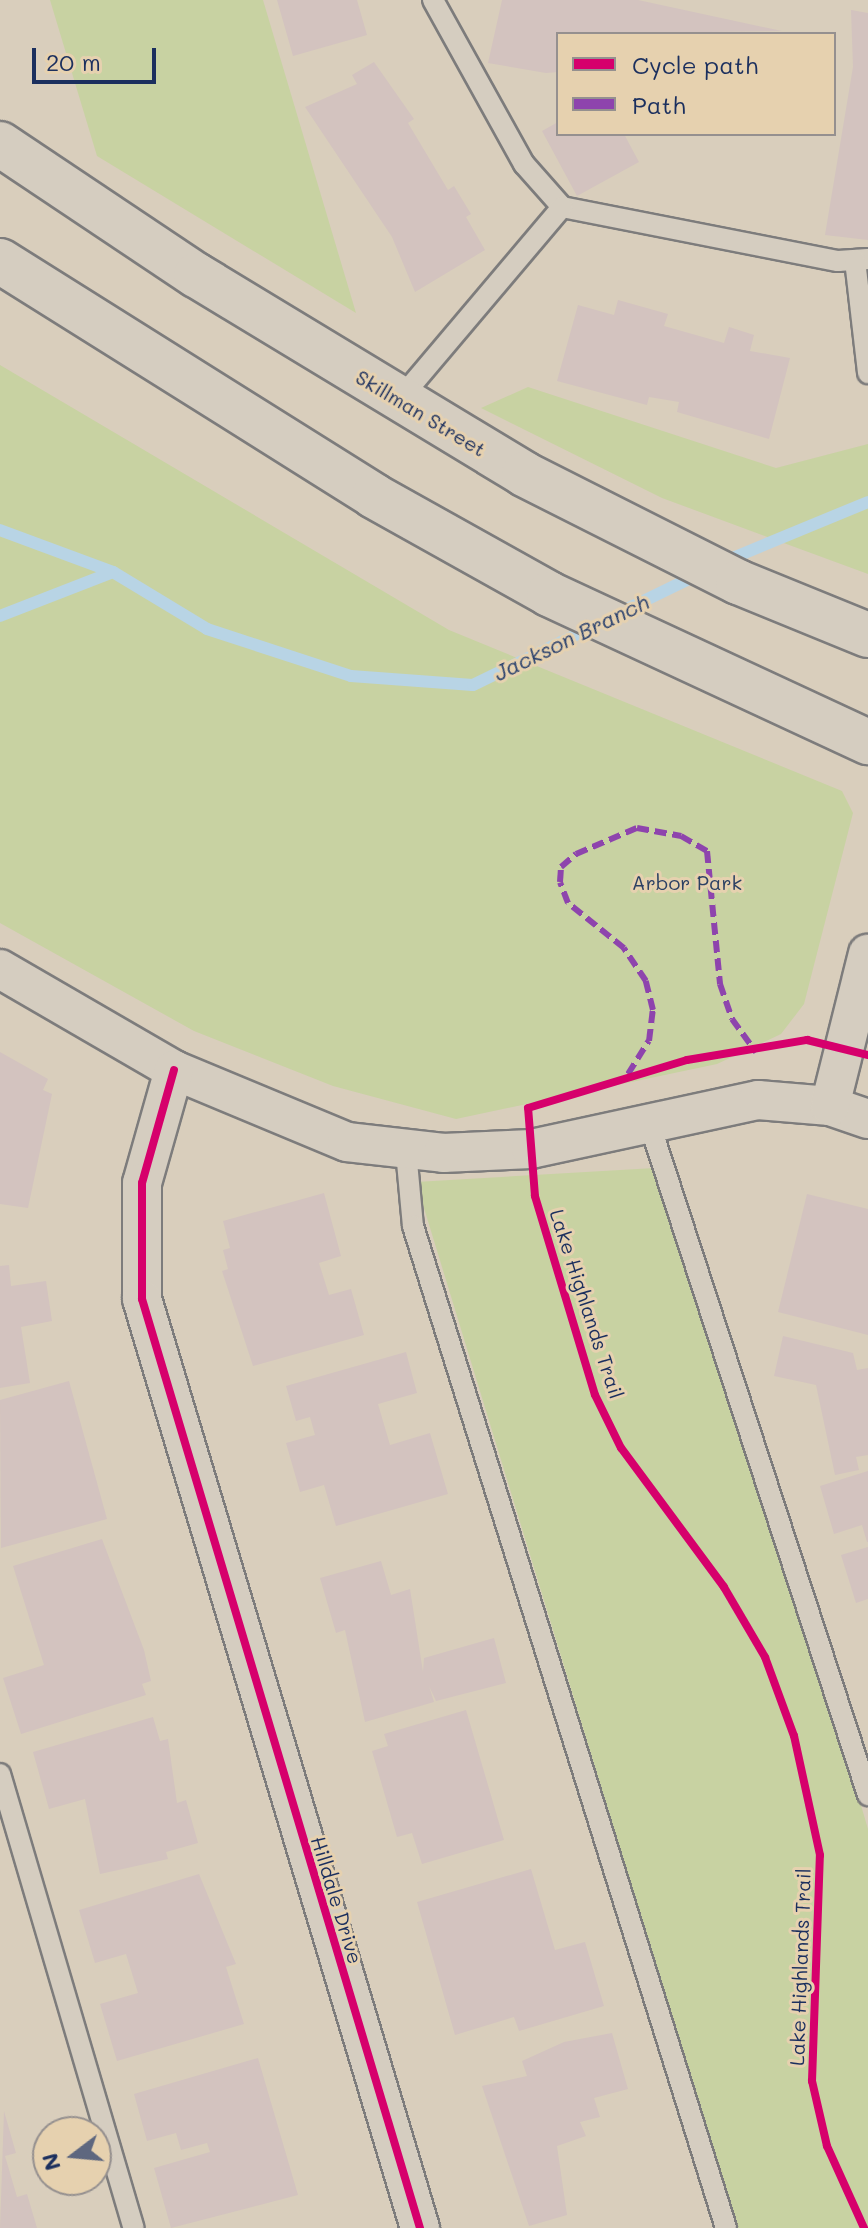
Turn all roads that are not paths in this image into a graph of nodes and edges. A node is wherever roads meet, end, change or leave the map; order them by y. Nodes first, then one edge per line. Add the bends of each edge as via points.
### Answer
1 (433, 0) edge
2 (0, 144) edge
3 (562, 207) junction
4 (861, 259) edge
5 (0, 261) edge
6 (868, 373) edge
7 (399, 400) junction
8 (868, 635) edge
9 (867, 742) edge
10 (868, 954) edge
11 (0, 969) edge
12 (174, 1070) junction
13 (830, 1106) junction
14 (868, 1119) edge
15 (649, 1122) junction
16 (406, 1151) junction
17 (0, 1774) edge
18 (868, 1795) edge
19 (134, 2228) edge
20 (420, 2228) edge
21 (726, 2228) edge

1 - 3 lane via 524,164
2 - 7 main road, Skillman Street
3 - 4 lane
3 - 7 lane
4 - 6 lane
5 - 9 main road via 290,444 549,594
7 - 8 main road, Skillman Street via 484,451 738,582
10 - 13 street
11 - 12 street
12 - 16 street via 296,1126
12 - 20 street, Hilldale Drive via 142,1183 142,1299
13 - 14 street
13 - 15 street via 758,1100
15 - 16 street via 570,1144
15 - 18 lane
16 - 21 lane via 413,1226
17 - 19 lane

